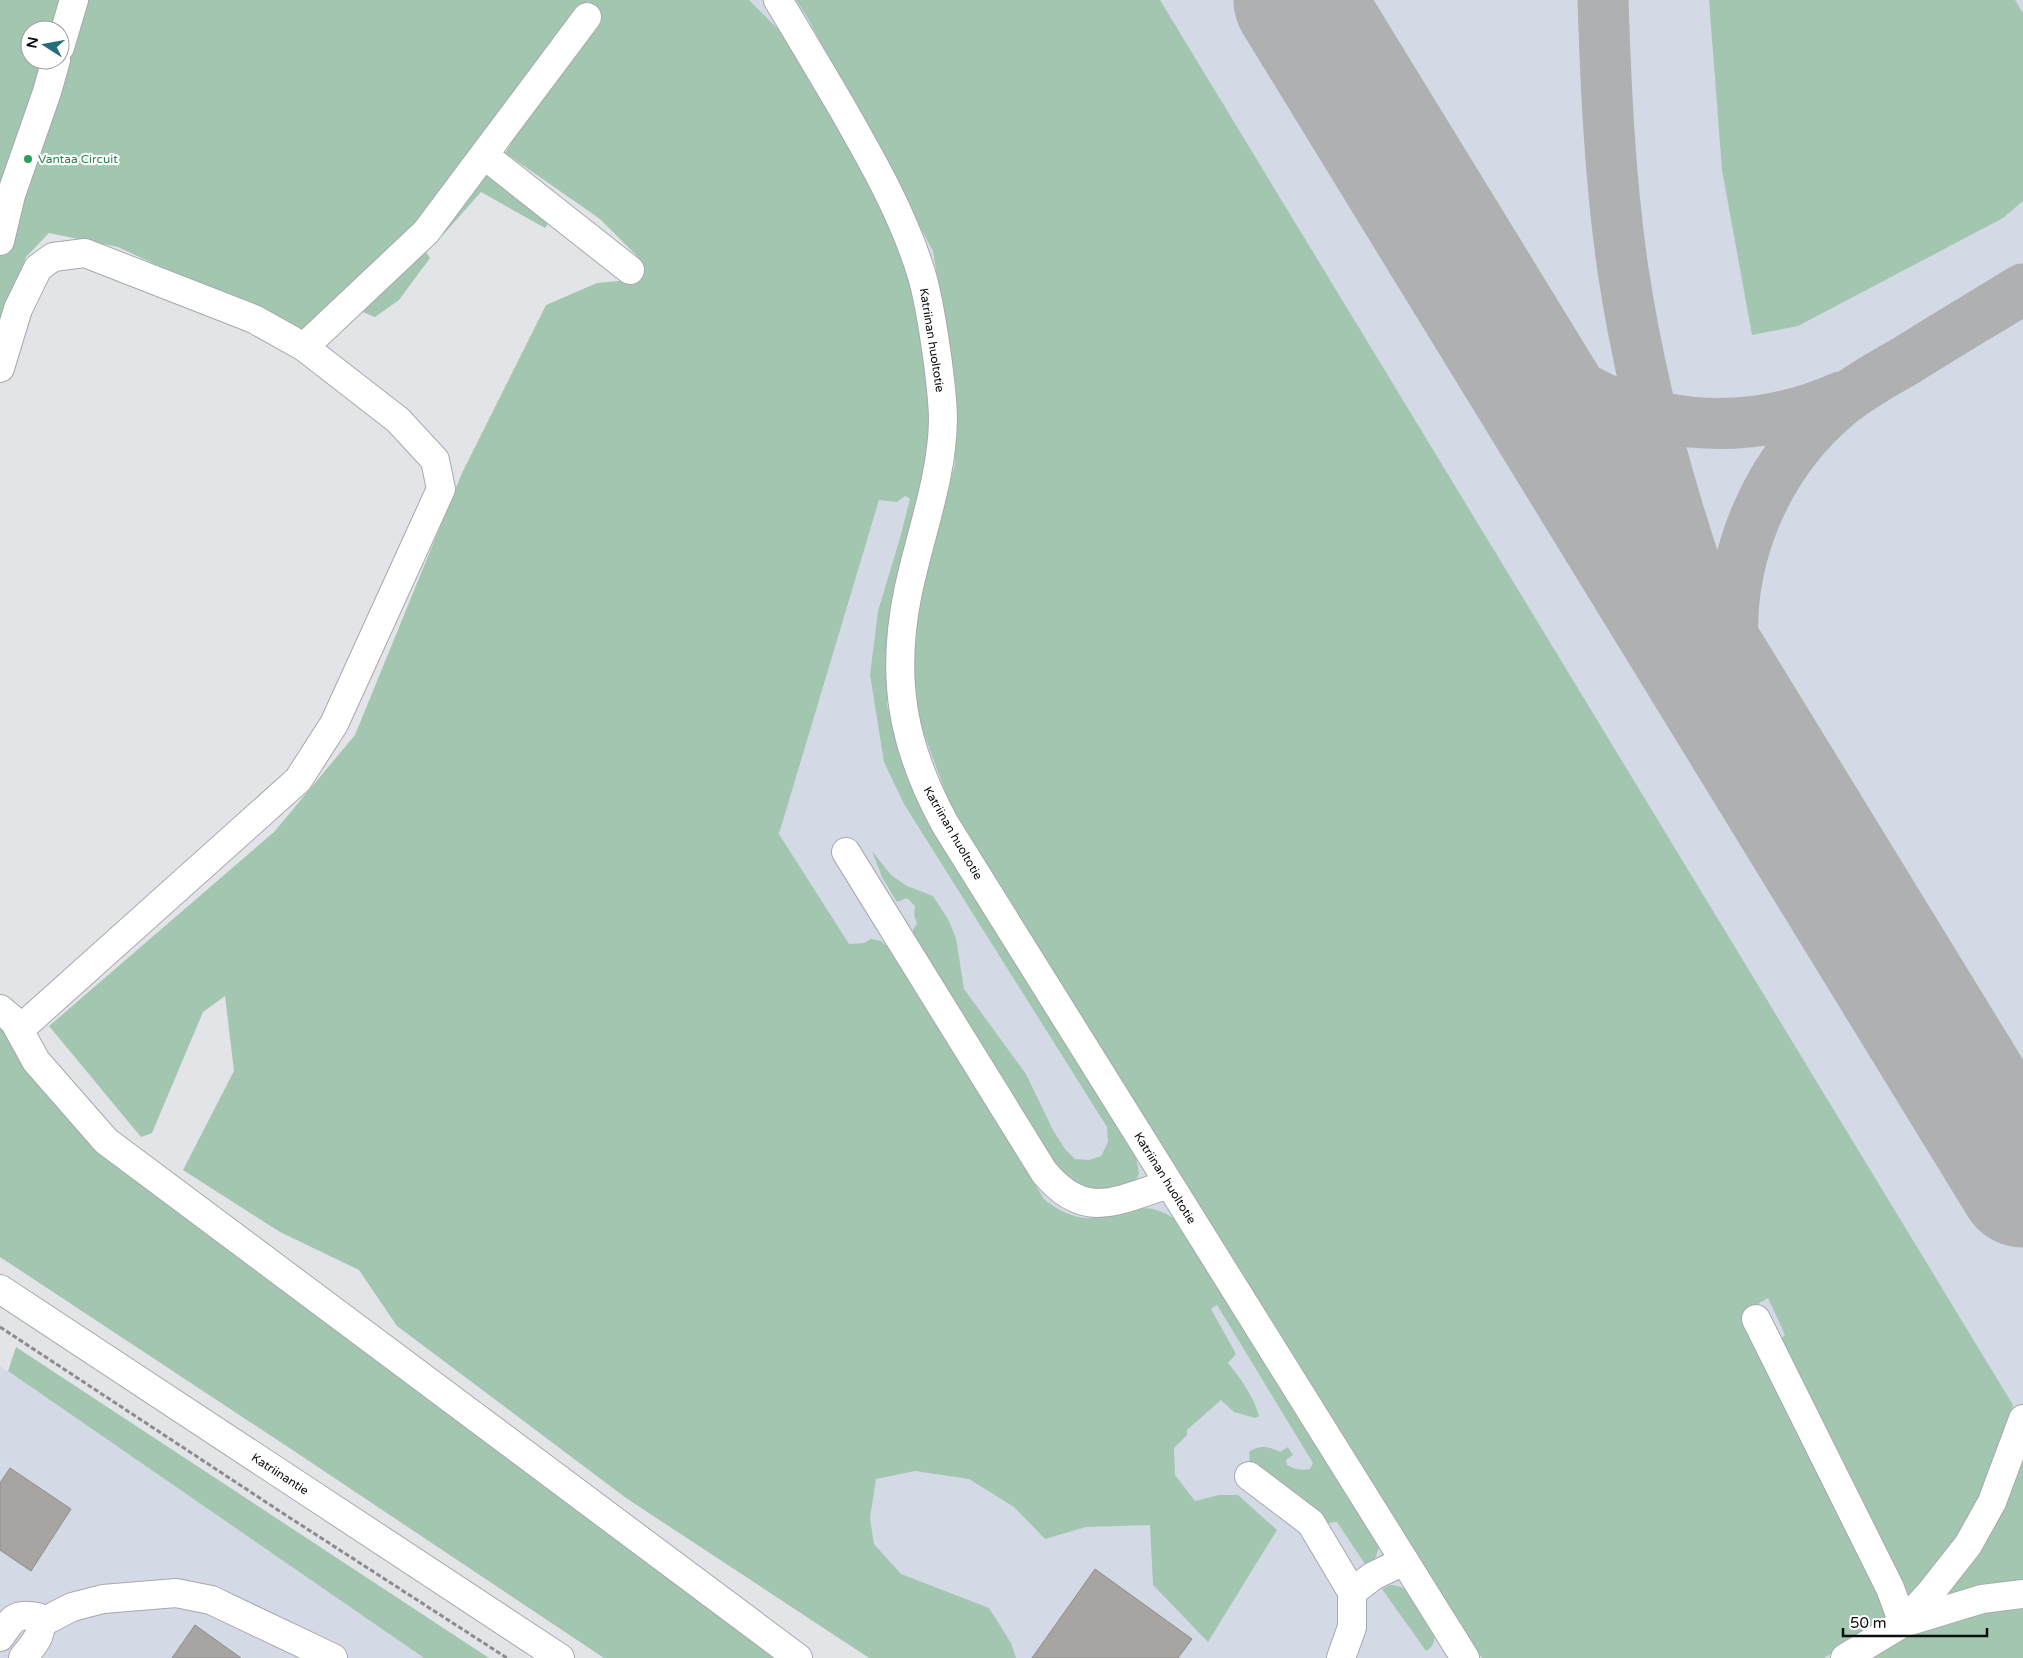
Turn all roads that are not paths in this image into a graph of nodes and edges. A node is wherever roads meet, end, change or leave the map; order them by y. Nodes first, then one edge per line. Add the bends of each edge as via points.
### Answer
1 (74, 0) edge
2 (778, 0) edge
3 (587, 17) dead end
4 (68, 20) edge
5 (53, 70) edge
6 (484, 155) junction
7 (0, 241) edge
8 (630, 270) dead end
9 (304, 347) junction
10 (0, 368) edge
11 (846, 852) dead end
12 (0, 1009) edge
13 (19, 1030) junction
14 (1169, 1184) junction
15 (0, 1289) edge
16 (1756, 1319) dead end
17 (2023, 1419) edge
18 (1249, 1476) dead end
19 (1404, 1561) junction
20 (1363, 1584) junction
21 (2023, 1594) edge
22 (41, 1623) junction
23 (1903, 1623) junction
24 (0, 1637) edge
25 (23, 1658) edge
26 (333, 1658) edge
27 (560, 1658) edge
28 (798, 1658) edge
29 (1341, 1658) edge
30 (1465, 1658) edge
31 (1845, 1658) edge

1 - 4 main road
2 - 14 main road, Katriinan huoltotie via 887,189 922,278 936,343 943,419 939,459 934,492 908,590 899,660 901,696 911,747 928,792 945,824
3 - 6 main road
5 - 7 main road via 11,195
6 - 8 main road
6 - 9 main road via 426,232
9 - 10 main road via 254,319 85,253 53,257 38,268 18,310
9 - 13 main road via 398,420 435,460 441,489 334,724 298,780
11 - 14 main road via 1056,1187 1072,1198 1098,1204
12 - 13 main road
13 - 28 main road via 36,1062 106,1141
14 - 19 main road, Katriinan huoltotie
15 - 27 main road, Katriinantie
16 - 23 main road via 1890,1588
17 - 23 main road via 1992,1502 1968,1545
18 - 20 main road via 1311,1523
19 - 20 main road
19 - 30 main road, Katriinan huoltotie
20 - 29 main road
21 - 23 main road via 1982,1599
22 - 24 main road via 37,1617 21,1615 14,1618
22 - 25 main road via 41,1633
22 - 26 main road via 72,1607 103,1599 176,1593 211,1600
23 - 31 main road

